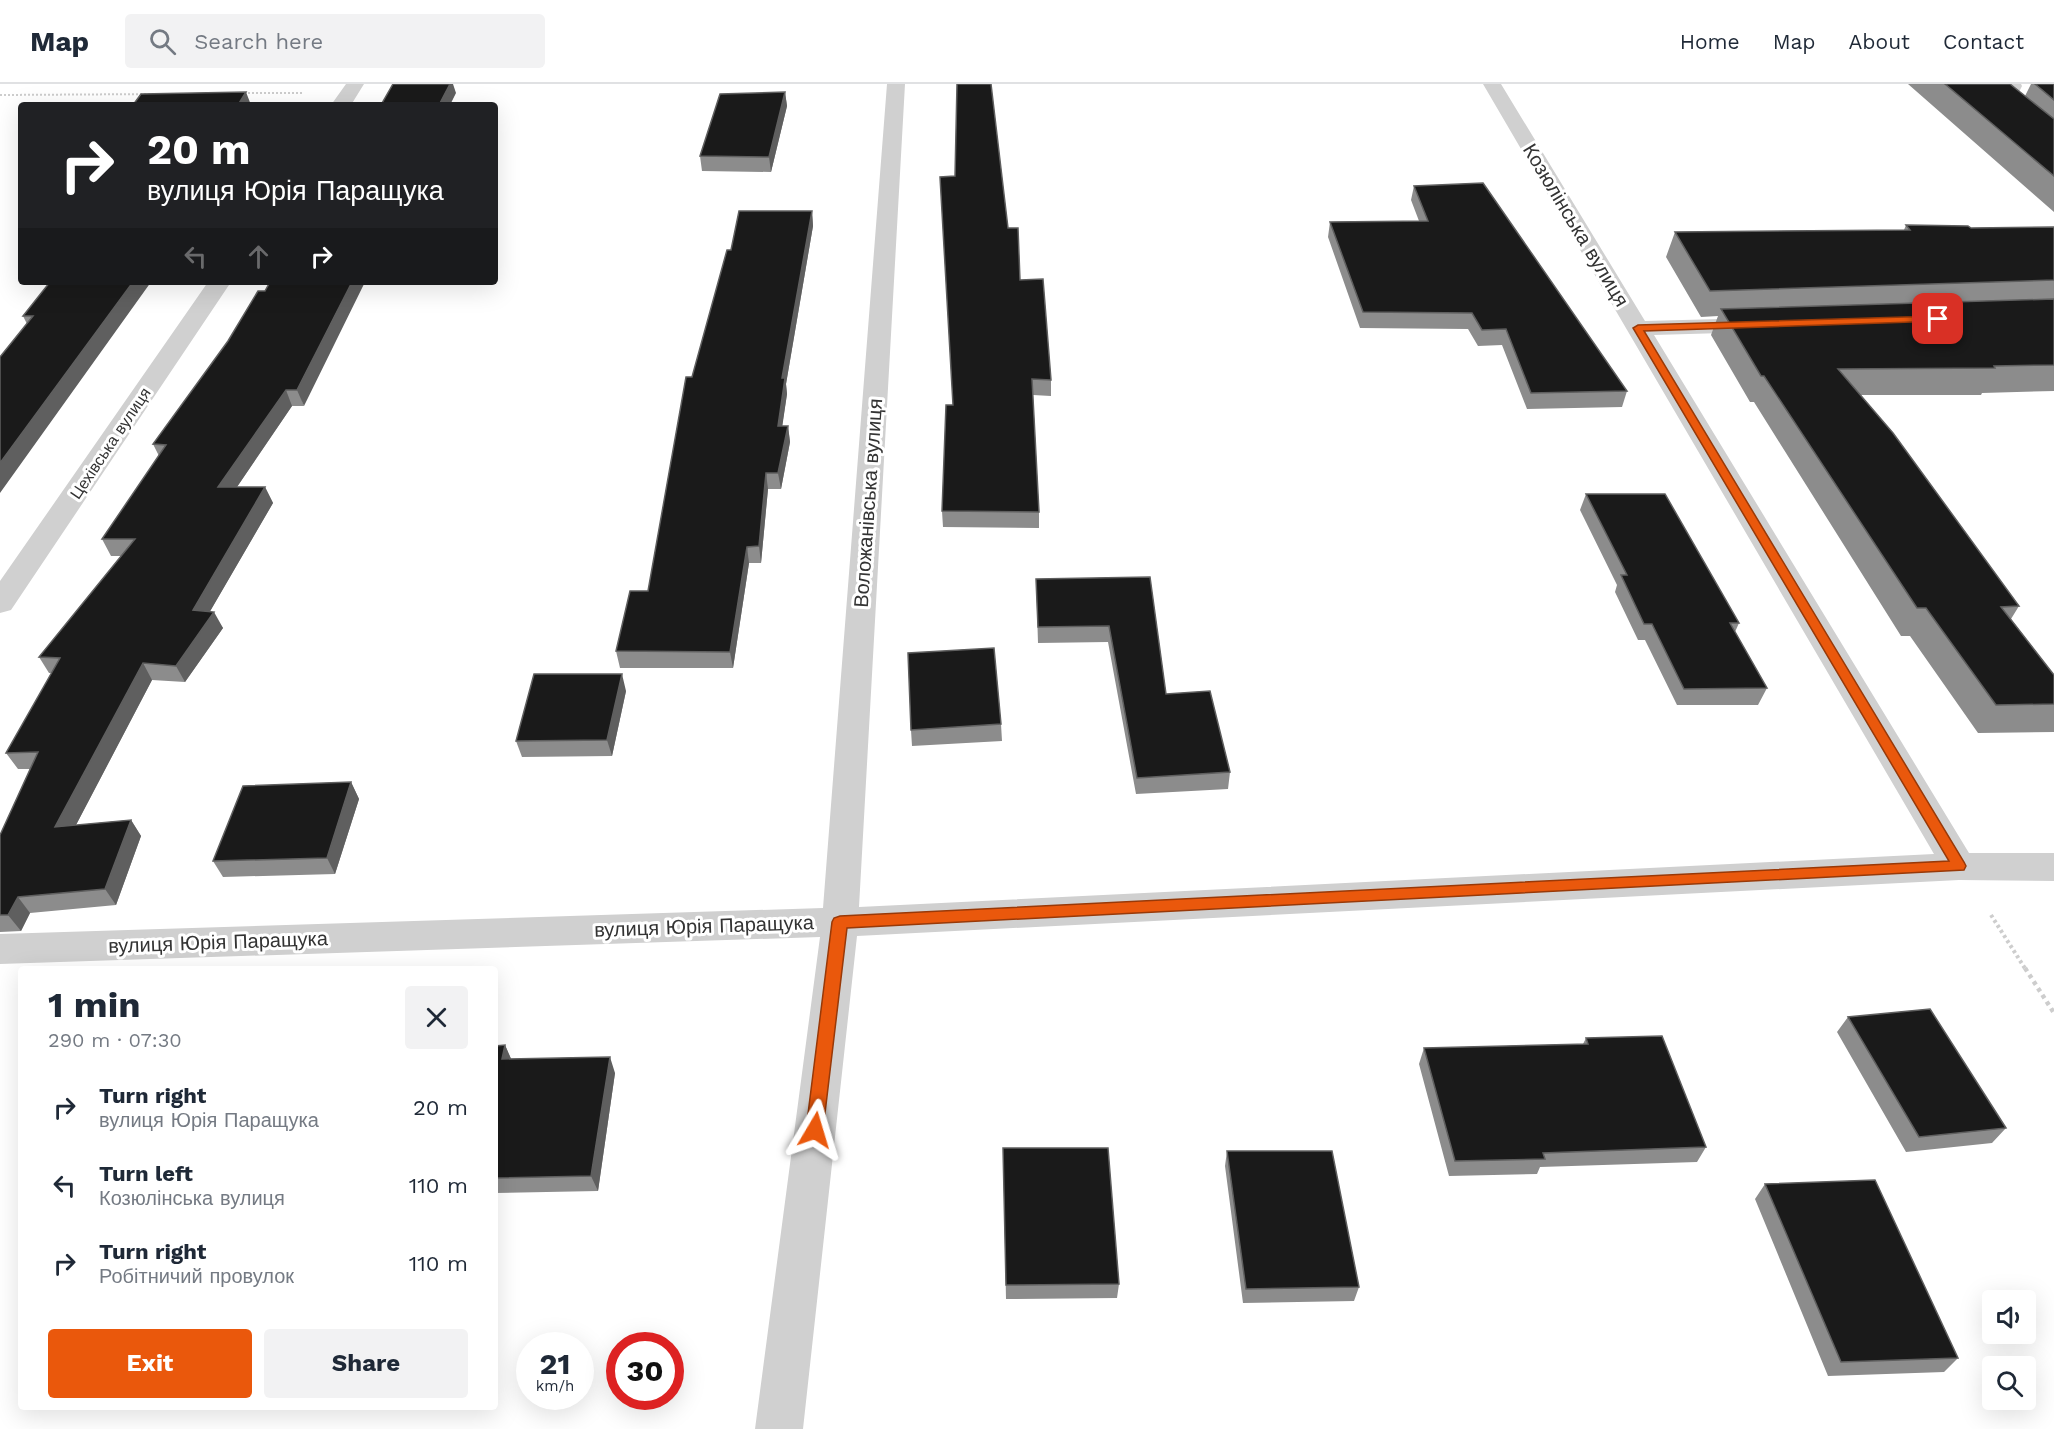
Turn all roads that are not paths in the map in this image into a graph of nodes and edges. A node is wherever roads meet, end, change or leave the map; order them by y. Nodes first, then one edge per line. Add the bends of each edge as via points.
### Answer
1 (896, 84) edge
2 (1492, 84) edge
3 (2014, 85) edge
4 (2034, 86) edge
5 (2054, 145) edge
6 (218, 285) edge
7 (1781, 324) edge
8 (1638, 328) junction
9 (0, 603) edge
10 (1959, 866) junction
11 (2054, 867) edge
12 (840, 922) junction
13 (0, 949) edge
14 (779, 1429) edge

1 - 12 street, Воложанівська вулиця
2 - 8 street, Козюлінська вулиця
3 - 4 lane
3 - 5 lane via 2006,103
6 - 9 street, Цехівська вулиця
7 - 8 street
8 - 10 street, Козюлінська вулиця
10 - 11 street, вулиця Юрія Паращука
10 - 12 street, вулиця Юрія Паращука
12 - 13 street, вулиця Юрія Паращука
12 - 14 street, Воложанівська вулиця

